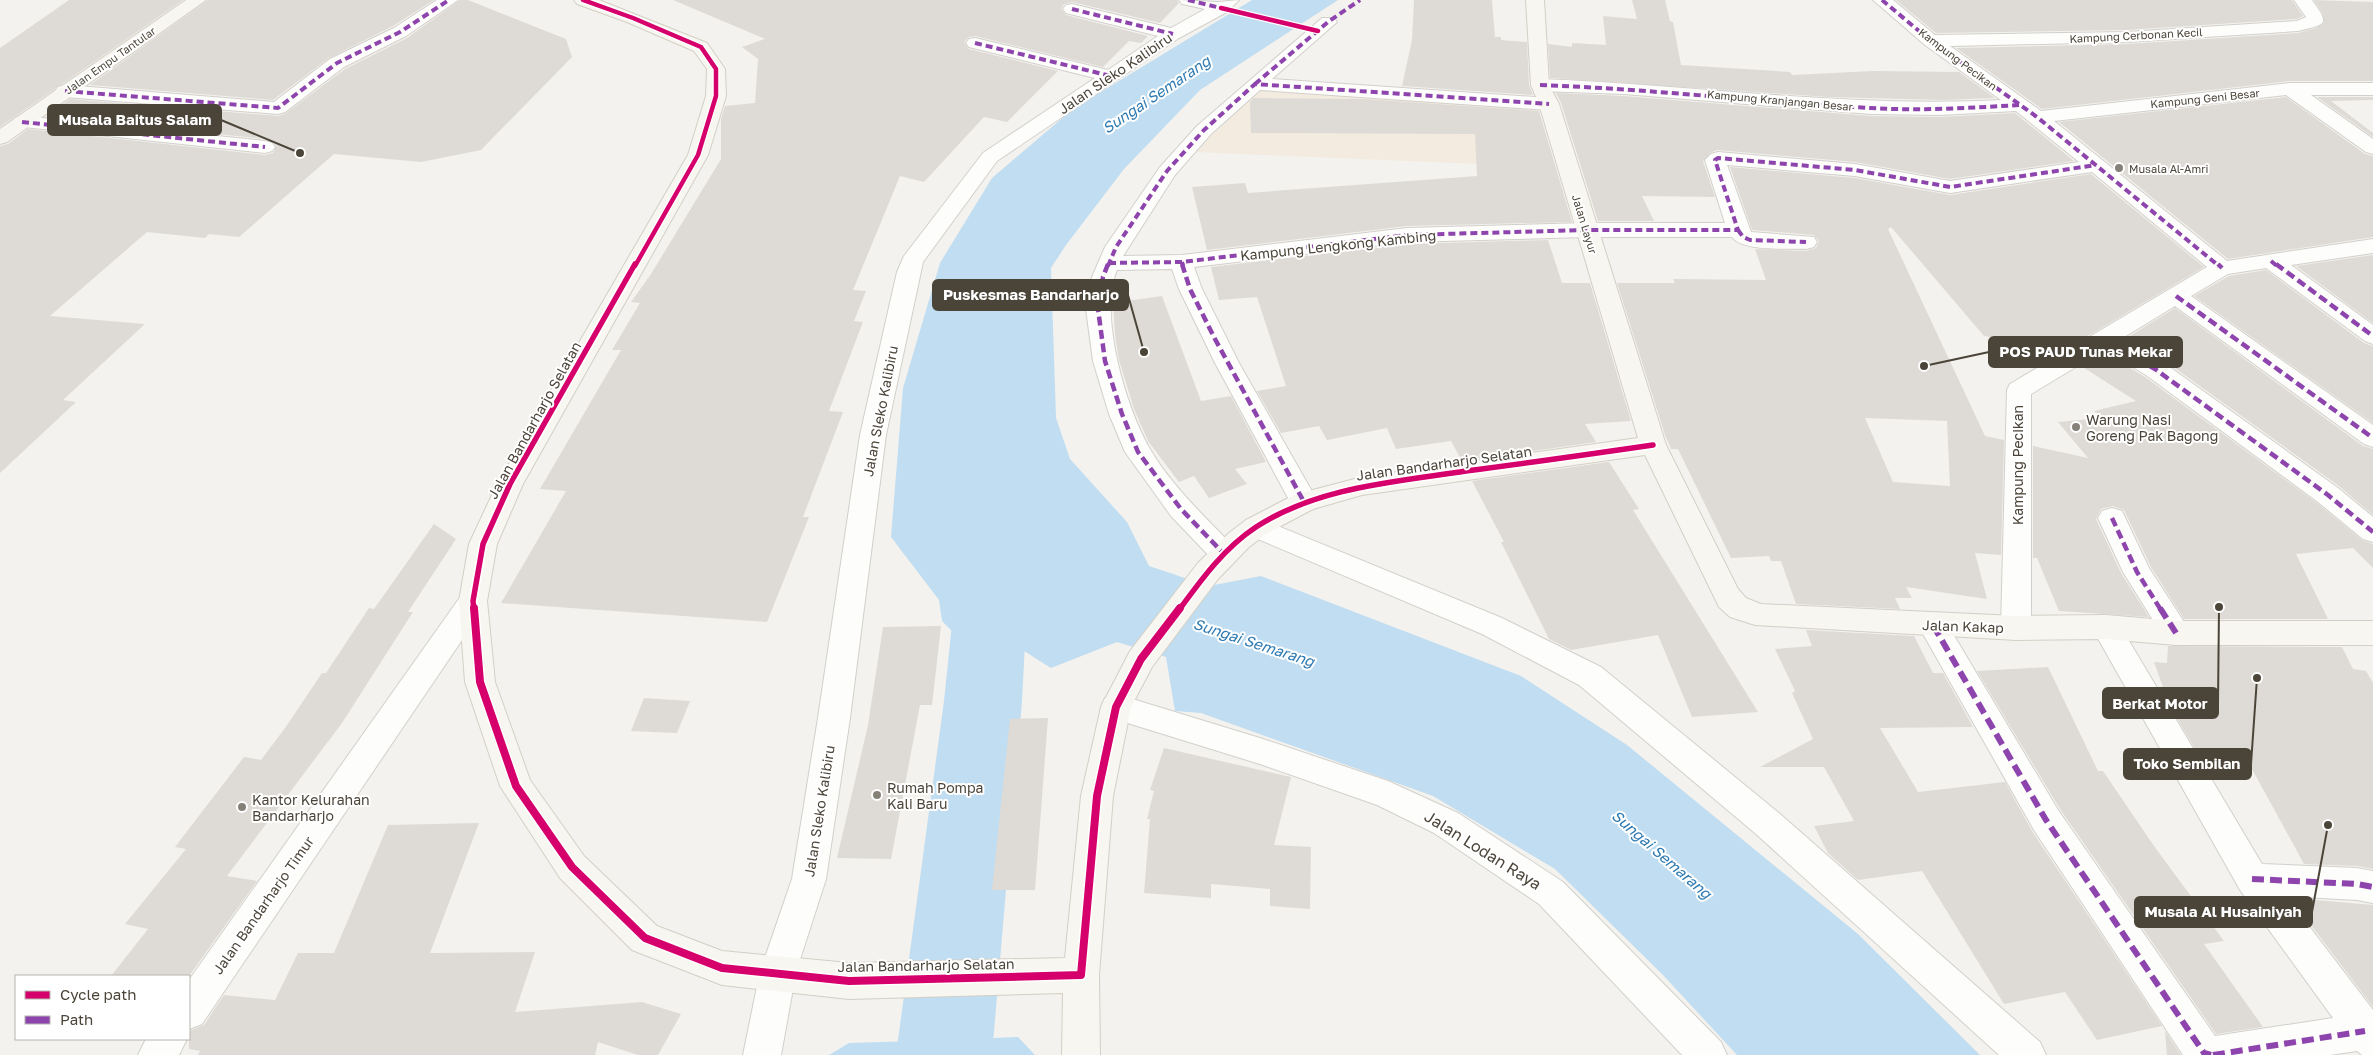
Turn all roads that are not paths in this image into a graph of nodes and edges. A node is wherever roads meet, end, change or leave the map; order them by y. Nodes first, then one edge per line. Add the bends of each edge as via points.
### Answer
1 (197, 0) edge
2 (449, 0) edge
3 (582, 0) edge
4 (1188, 0) edge
5 (1535, 0) edge
6 (1882, 0) edge
7 (2303, 0) edge
8 (1226, 4) edge
9 (1072, 9) dead end
10 (1328, 22) dead end
11 (1173, 34) junction
12 (1931, 41) junction
13 (975, 43) dead end
14 (1111, 76) junction
15 (1255, 84) junction
16 (2290, 88) junction
17 (2373, 89) edge
18 (65, 91) junction
19 (1544, 94) junction
20 (2019, 105) junction
21 (2037, 117) junction
22 (22, 122) junction
23 (0, 138) edge
24 (264, 147) dead end
25 (2373, 148) edge
26 (2096, 165) junction
27 (1587, 230) junction
28 (1738, 230) junction
29 (1806, 242) dead end
30 (2373, 246) edge
31 (2272, 261) junction
32 (1182, 262) junction
33 (1109, 263) junction
34 (2222, 268) junction
35 (2176, 296) junction
36 (2373, 336) edge
37 (2103, 340) junction
38 (2373, 438) edge
39 (1653, 445) junction
40 (1304, 502) junction
41 (2112, 518) dead end
42 (1256, 527) junction
43 (2373, 532) edge
44 (1216, 562) junction
45 (473, 601) junction
46 (1933, 625) junction
47 (2106, 627) junction
48 (2016, 628) junction
49 (2176, 632) junction
50 (2373, 633) edge
51 (1116, 707) junction
52 (2252, 878) junction
53 (2373, 887) edge
54 (778, 972) junction
55 (1081, 975) junction
56 (190, 1010) edge
57 (2369, 1036) edge
58 (167, 1040) edge
59 (157, 1055) edge
60 (762, 1055) edge
61 (1081, 1055) edge
62 (1708, 1055) edge
63 (2027, 1055) edge
64 (2212, 1055) edge

1 - 18 street, Jalan Empu Tantular
2 - 18 street via 400,32 337,63 278,108
3 - 45 street, Jalan Bandarharjo Selatan via 701,47 716,69 716,96 698,155 510,484 483,544
4 - 8 street
5 - 19 street, Jalan Layur
6 - 12 street, Kampung Pecikan
7 - 12 street, Kampung Cerbonan Kecil via 2315,21 2298,26 2127,37
8 - 11 street, Jalan Sleko Kalibiru
9 - 11 street
10 - 15 street
11 - 14 street, Jalan Sleko Kalibiru
12 - 20 street, Kampung Pecikan
13 - 14 street
14 - 54 street, Jalan Sleko Kalibiru via 990,157 919,250 908,272 873,435 809,879
15 - 19 street, Kampung Kranjangan Besar
15 - 33 street via 1204,130 1167,171 1116,247
16 - 17 street, Kampung Geni Besar
16 - 21 street, Kampung Geni Besar
16 - 25 street
18 - 22 street, Jalan Empu Tantular
19 - 20 street, Kampung Kranjangan Besar via 1624,88 1872,108
19 - 27 street, Jalan Layur
20 - 21 street, Kampung Pecikan
21 - 26 street, Kampung Pecikan
22 - 23 street, Jalan Empu Tantular
22 - 24 street
26 - 28 street via 1950,187 1855,170 1716,158
26 - 34 street, Kampung Pecikan
27 - 28 street, Kampung Lengkong Kambing
27 - 32 street, Kampung Lengkong Kambing via 1408,235
27 - 39 street, Jalan Layur
28 - 29 street via 1750,240
30 - 31 street, Kampung Pecikan
31 - 34 street, Kampung Pecikan
31 - 36 street
32 - 33 street, Kampung Lengkong Kambing
32 - 40 street via 1185,279 1226,365
33 - 44 street via 1103,277 1098,309 1106,361 1122,414 1138,452
34 - 35 street, Kampung Pecikan
35 - 37 street, Kampung Pecikan
35 - 38 street
37 - 43 street via 2155,369 2328,495
37 - 48 street, Kampung Pecikan via 2019,390
39 - 40 street, Jalan Bandarharjo Selatan via 1362,486
39 - 46 street, Jalan Kakap via 1728,599 1738,608 1761,615
40 - 42 street, Jalan Bandarharjo Selatan
41 - 49 street via 2137,572
42 - 44 street, Jalan Bandarharjo Selatan
42 - 63 street via 1492,626 1590,676 1775,831
44 - 51 street, Jalan Bandarharjo Selatan via 1141,659
45 - 54 street, Jalan Bandarharjo Selatan via 480,682 516,786 572,867 645,938 722,968
45 - 56 street, Jalan Bandarharjo Timur
46 - 48 street, Jalan Kakap
46 - 64 street via 2046,820 2204,1053
47 - 48 street, Jalan Kakap
47 - 49 street, Jalan Kakap
47 - 52 street
49 - 50 street, Jalan Kakap
51 - 55 street, Jalan Bandarharjo Selatan via 1097,796
51 - 62 street, Jalan Lodan Raya via 1236,743 1388,795 1446,823 1551,893
52 - 53 street
52 - 57 street
54 - 55 street, Jalan Bandarharjo Selatan via 849,981
54 - 60 street, Jalan Sleko Kalibiru
55 - 61 street
57 - 64 street
58 - 59 street

